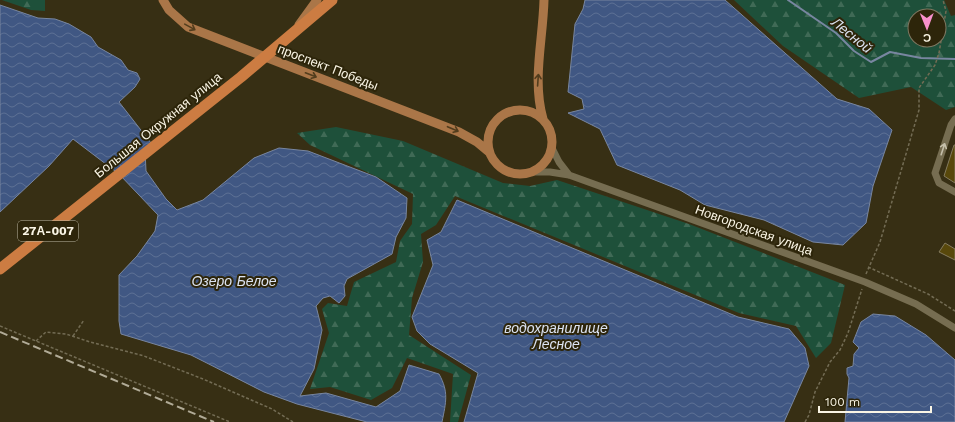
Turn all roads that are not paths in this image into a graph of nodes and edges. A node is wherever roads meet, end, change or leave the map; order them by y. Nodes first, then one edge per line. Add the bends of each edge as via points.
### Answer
1 (163, 0) edge
2 (317, 0) edge
3 (332, 0) edge
4 (544, 0) edge
5 (293, 32) junction
6 (543, 119) junction
7 (955, 119) edge
8 (552, 148) junction
9 (489, 152) junction
10 (532, 172) junction
11 (568, 175) junction
12 (955, 192) edge
13 (0, 269) edge
14 (955, 328) edge

1 -> 9 main road, проспект Победы via 169,10 188,27 454,129
2 - 5 main road
3 - 5 highway, Большая Окружная улица / 27А-007
6 -> 4 main road via 537,84
5 - 13 highway, Большая Окружная улица / 27А-007 via 241,77
6 - 8 main road via 550,127
6 - 9 main road via 524,110 503,114 495,121 490,131
12 -> 7 street via 939,183 935,173
8 - 10 main road via 545,163
8 - 11 street
9 - 10 main road via 494,161 511,174 522,175
10 - 11 street, Новгородская улица
11 - 14 street, Новгородская улица via 865,282 916,304

